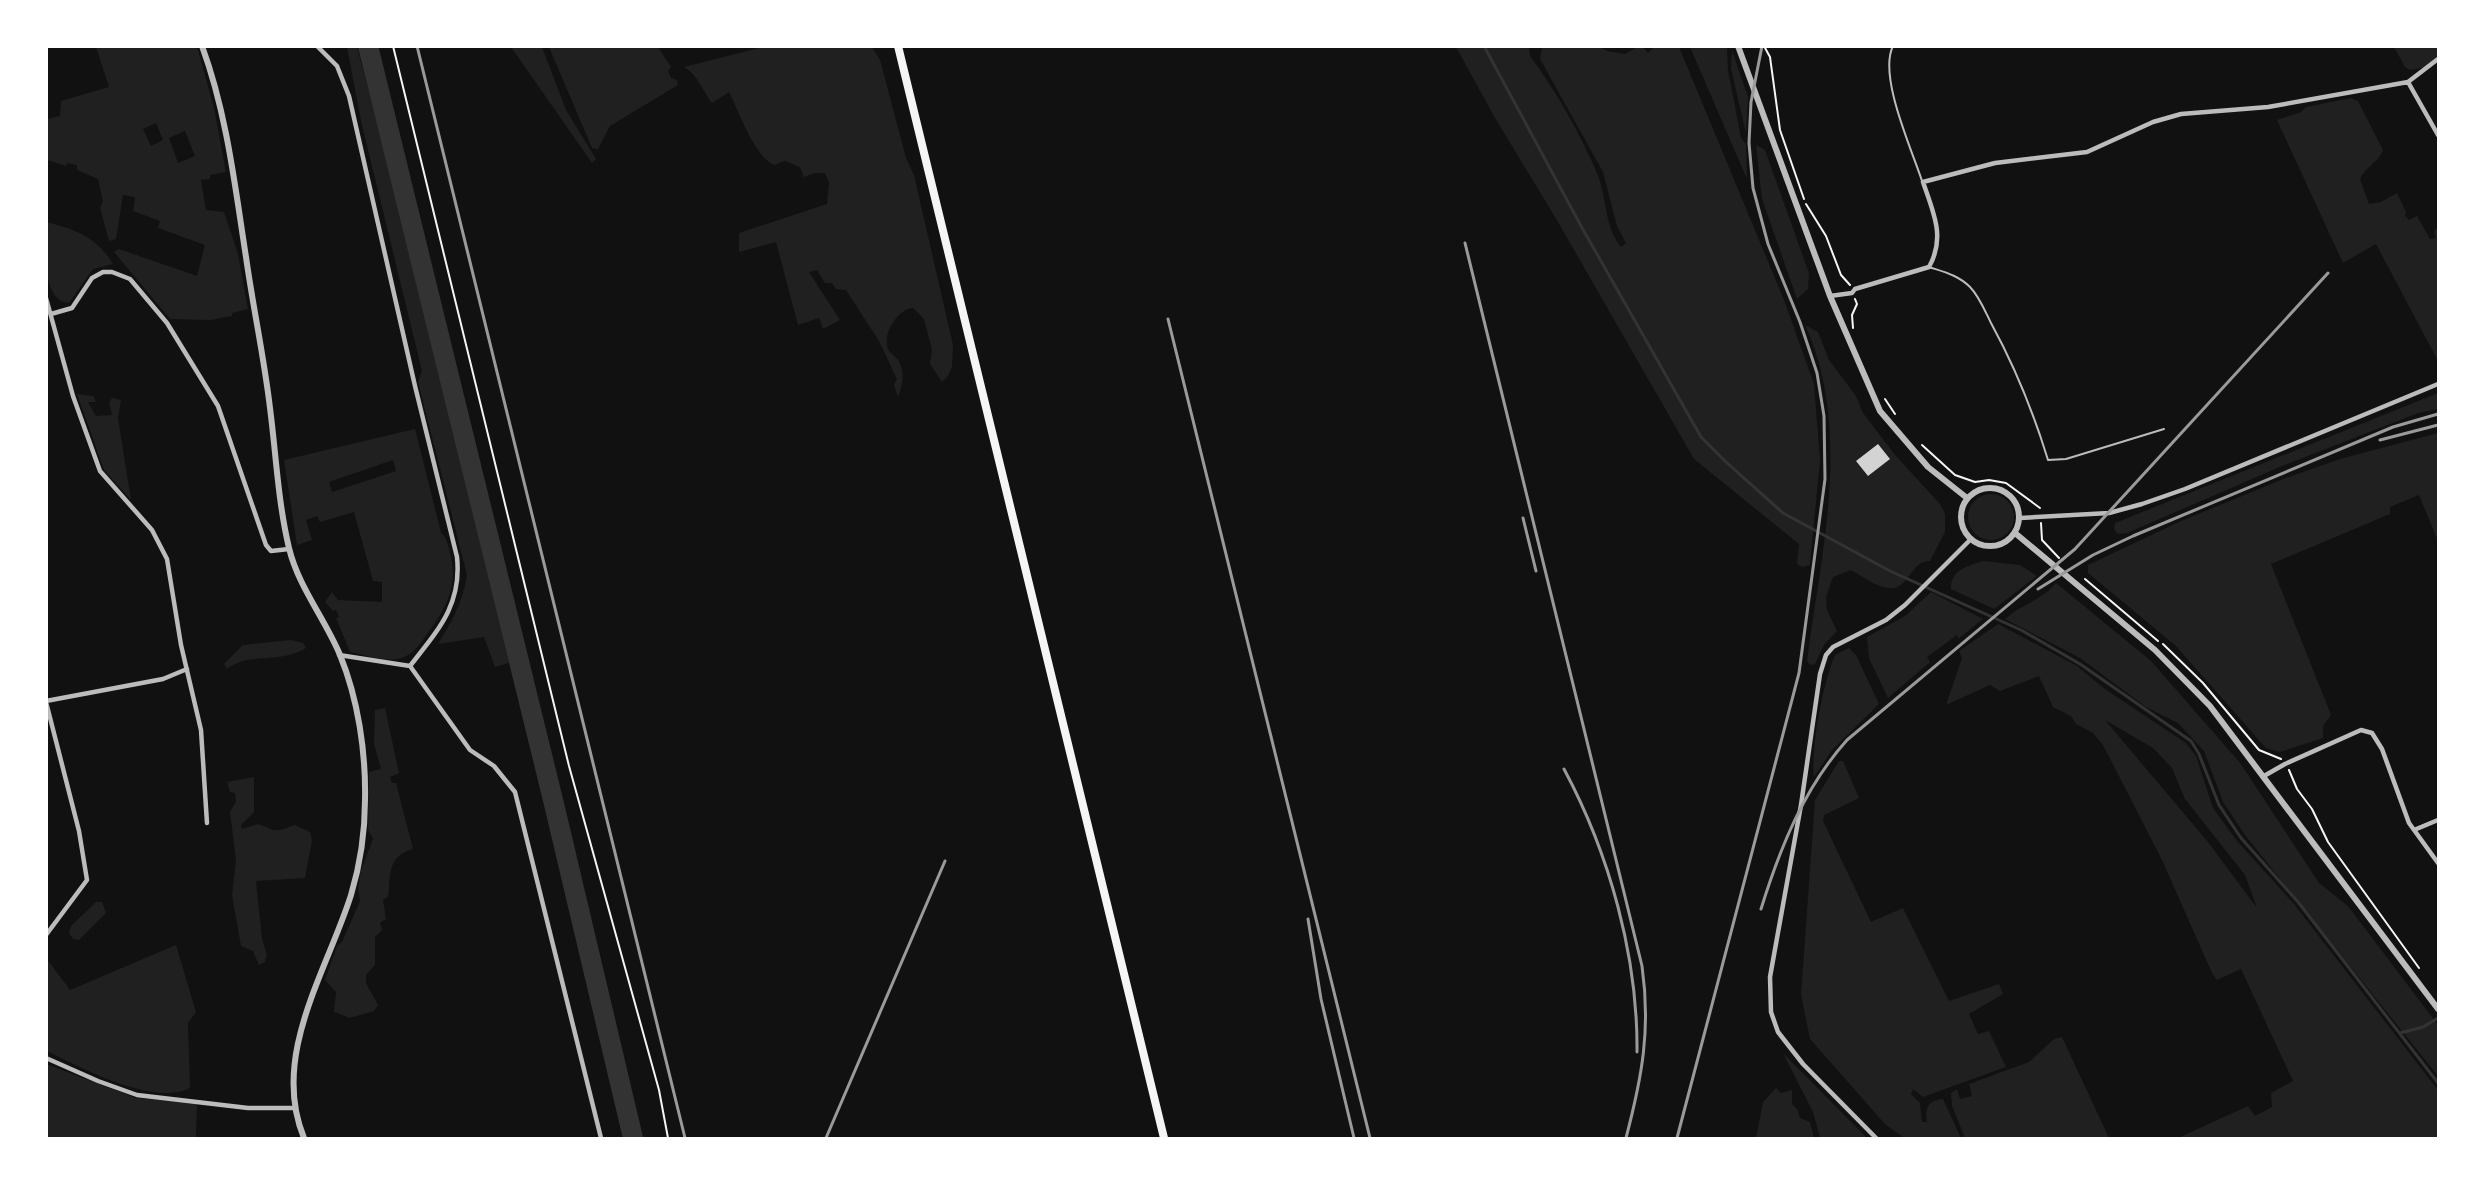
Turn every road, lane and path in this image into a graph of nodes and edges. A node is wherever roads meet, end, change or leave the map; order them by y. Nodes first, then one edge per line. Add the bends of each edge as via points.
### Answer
1 (202, 46) edge
2 (317, 46) edge
3 (393, 46) edge
4 (898, 46) edge
5 (1738, 46) edge
6 (1764, 46) edge
7 (1893, 46) edge
8 (2439, 59) edge
9 (2408, 82) junction
10 (2439, 135) edge
11 (1923, 182) junction
12 (1929, 267) junction
13 (1852, 293) junction
14 (1830, 296) junction
15 (46, 298) edge
16 (51, 314) junction
17 (1856, 337) dead end
18 (2439, 384) edge
19 (1883, 396) dead end
20 (1900, 420) dead end
21 (2164, 429) dead end
22 (1920, 444) dead end
23 (1967, 498) junction
24 (2040, 517) junction
25 (2020, 519) junction
26 (2014, 533) junction
27 (1971, 538) junction
28 (289, 549) junction
29 (2062, 560) dead end
30 (2083, 577) dead end
31 (339, 655) junction
32 (410, 666) junction
33 (186, 669) junction
34 (46, 702) edge
35 (2285, 764) junction
36 (2264, 777) junction
37 (2439, 820) edge
38 (207, 823) dead end
39 (2414, 830) junction
40 (2439, 863) edge
41 (46, 935) edge
42 (2421, 971) dead end
43 (2439, 1009) edge
44 (46, 1058) edge
45 (295, 1108) junction
46 (304, 1138) edge
47 (601, 1138) edge
48 (669, 1138) edge
49 (1164, 1138) edge
50 (1876, 1138) edge

1 - 28 street via 230,154
2 - 32 street via 337,66 349,96 457,556 459,578 449,612
3 - 48 path via 568,766
4 - 49 main road
5 - 14 street
6 - 13 path via 1770,57 1780,130 1806,204 1826,236
7 - 11 lane via 1888,64 1892,90
8 - 9 street
9 - 10 street
9 - 11 street via 2268,107 2181,114 2153,122 2087,152 1995,163
11 - 12 street via 1938,228 1937,252
12 - 13 street
12 - 21 lane via 1957,276 1979,300 2015,366 2048,460 2066,459
13 - 14 street
13 - 17 path via 1857,304 1852,315
14 - 23 street via 1880,411 1928,467
15 - 16 street
16 - 28 street via 72,308 85,286 98,274 112,272 130,279 167,323 218,406 266,545 272,551
16 - 33 street via 73,396 100,471 152,530 167,559
18 - 24 street via 2142,504 2109,513
19 - 20 path
22 - 24 path via 1955,475 1975,482 2006,483 2040,506
23 - 25 street via 1986,487 2004,490 2016,502
23 - 27 street via 1961,518
24 - 25 street
24 - 29 path via 2042,540
25 - 26 street
26 - 27 street via 2000,545 1989,546
26 - 36 street via 2169,663 2210,706
27 - 50 street via 1905,605 1886,620 1839,643 1826,655 1770,977 1771,1012 1778,1032 1803,1064
28 - 31 street
30 - 35 path via 2203,683 2259,750 2278,756
31 - 32 street
31 - 45 street via 358,721 365,799 363,833 351,893 300,1031 294,1064
32 - 47 street via 470,750 494,766 515,792
33 - 34 street via 163,679
33 - 38 street via 201,730
34 - 41 street via 79,831 87,880
35 - 36 street
35 - 39 street via 2361,730 2372,733
35 - 42 path via 2328,842
36 - 43 street
37 - 39 street
39 - 40 street
44 - 45 street via 137,1095 248,1108
45 - 46 street

